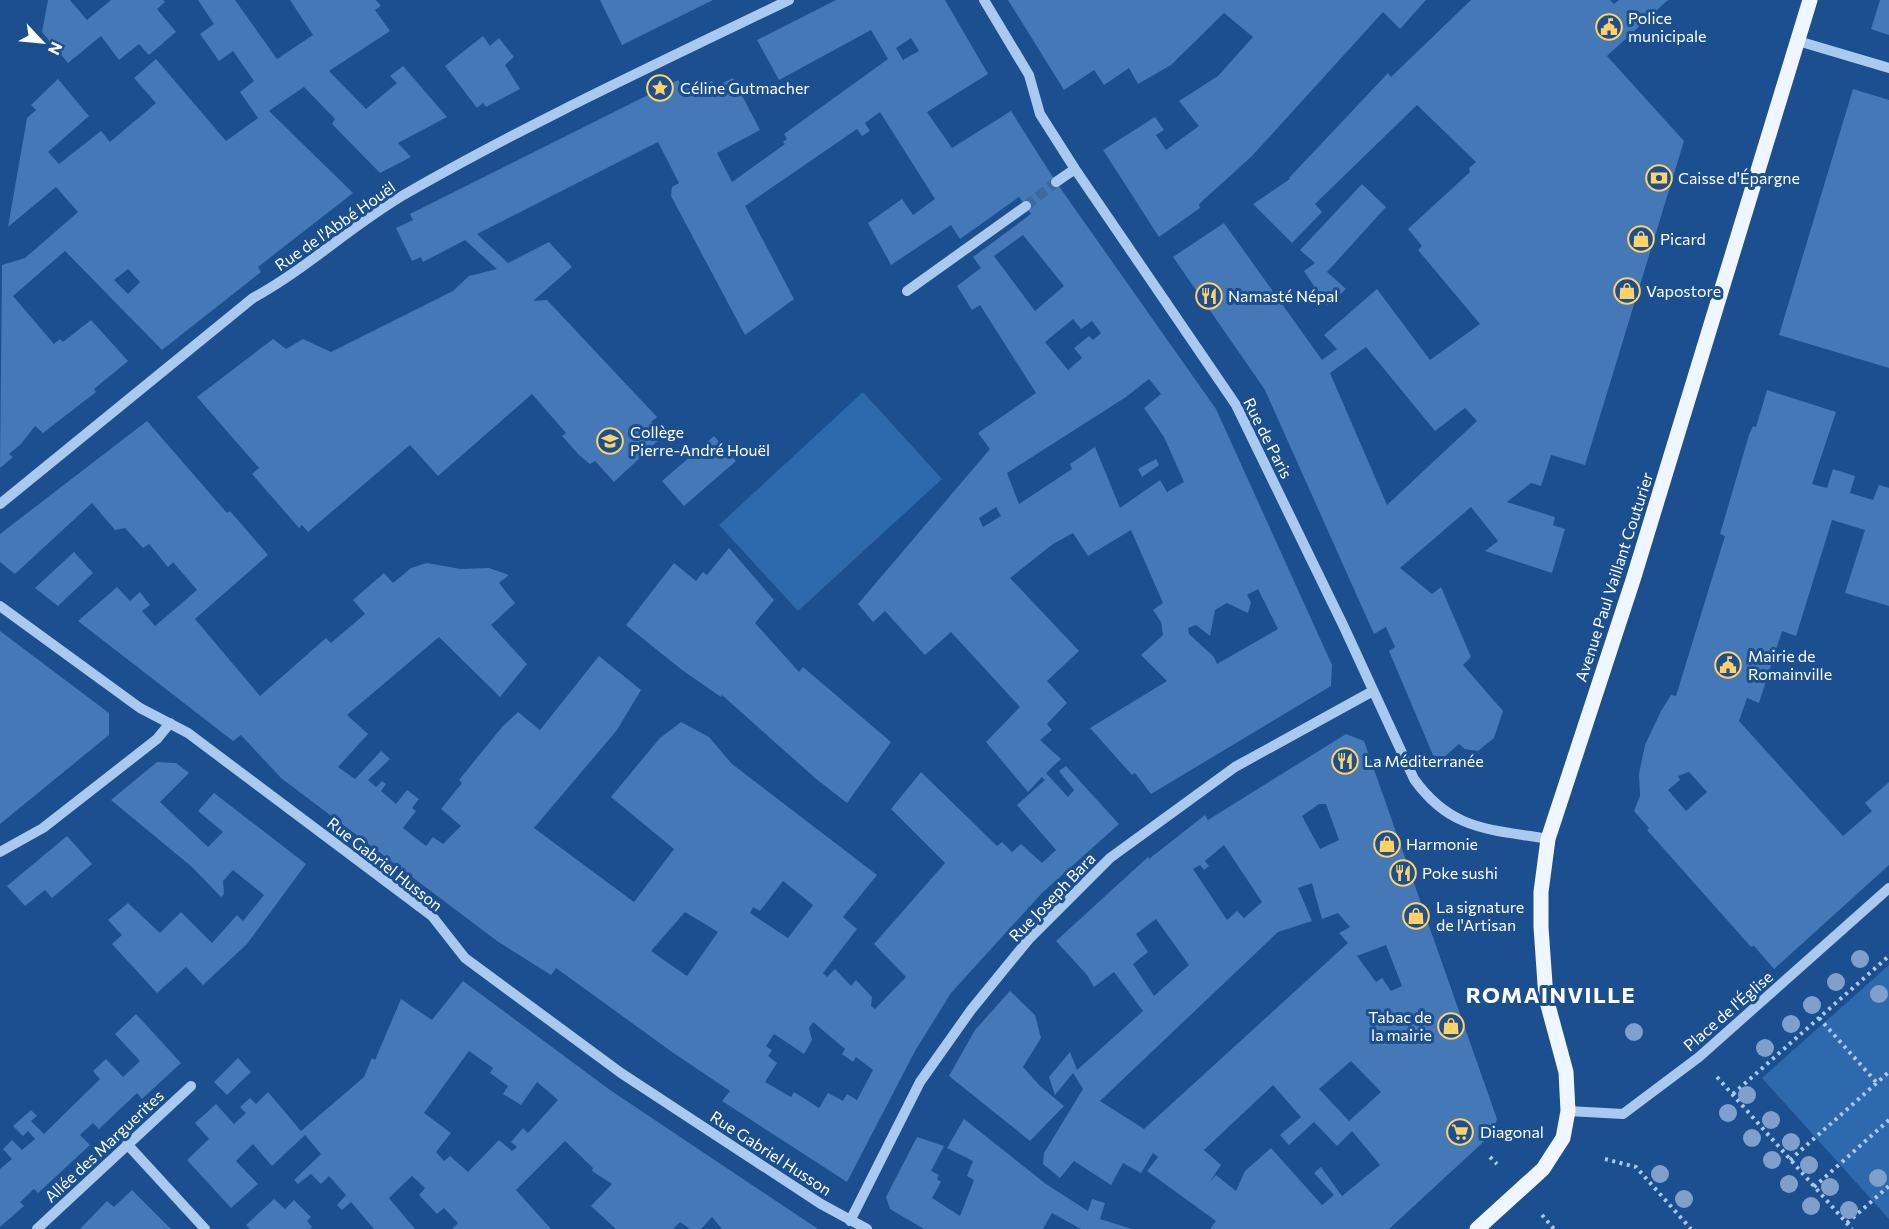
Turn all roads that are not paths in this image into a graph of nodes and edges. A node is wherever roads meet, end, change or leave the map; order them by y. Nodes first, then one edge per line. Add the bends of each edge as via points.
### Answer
1 (789, 0) edge
2 (984, 0) edge
3 (1810, 0) edge
4 (1798, 41) junction
5 (1889, 68) edge
6 (1075, 169) junction
7 (1056, 182) tunnel mouth
8 (1026, 206) tunnel mouth
9 (907, 291) dead end
10 (0, 504) edge
11 (0, 606) edge
12 (1373, 691) junction
13 (170, 723) junction
14 (1548, 839) junction
15 (0, 852) edge
16 (1889, 888) edge
17 (191, 1086) dead end
18 (1568, 1111) junction
19 (127, 1144) junction
20 (850, 1221) junction
21 (37, 1229) edge
22 (205, 1229) edge
23 (867, 1229) edge
24 (1477, 1229) edge

1 - 10 street, Rue de l'Abbé Houël via 604,90 383,207 283,282 253,298
2 - 6 street, Rue de Paris via 1029,75 1040,114
3 - 4 main road, Avenue Paul Vaillant Couturier
4 - 5 street
4 - 14 main road, Avenue Paul Vaillant Couturier via 1633,580
6 - 7 street
6 - 12 street, Rue de Paris via 1236,405
8 - 9 street
11 - 13 street, Rue Gabriel Husson via 140,708
12 - 14 street, Rue de Paris via 1414,778 1441,809 1474,826
12 - 20 street, Rue Joseph Bara via 1235,767 1110,858 1029,939 971,1010 920,1082
13 - 15 street via 157,739 43,828
13 - 20 street, Rue Gabriel Husson via 432,916 465,958 621,1072
14 - 18 main road, Avenue Paul Vaillant Couturier via 1541,892 1546,998 1566,1072
16 - 18 street, Place de l'Église via 1699,1057 1623,1114
17 - 19 street, Allée des Marguerites
18 - 24 main road, Avenue Paul Vaillant Couturier via 1563,1138 1543,1169
19 - 21 street, Allée des Marguerites
19 - 22 street
20 - 23 street, Rue Gabriel Husson

